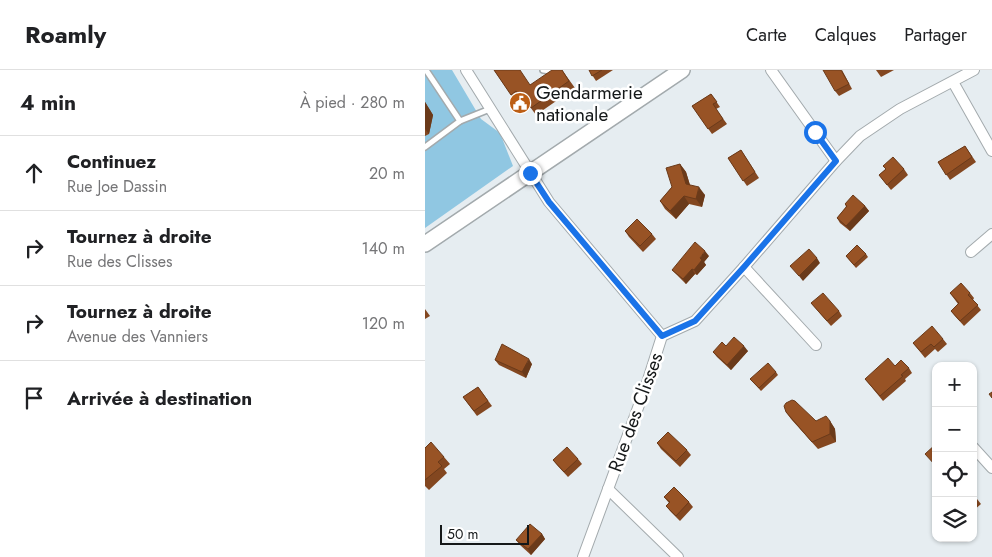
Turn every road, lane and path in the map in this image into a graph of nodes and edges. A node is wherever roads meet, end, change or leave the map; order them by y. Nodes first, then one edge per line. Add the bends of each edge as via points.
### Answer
1 (426, 70) edge
2 (466, 70) edge
3 (543, 70) edge
4 (682, 70) edge
5 (771, 70) edge
6 (974, 70) edge
7 (551, 72) edge
8 (953, 82) junction
9 (490, 109) junction
10 (460, 121) junction
11 (425, 147) edge
12 (992, 151) edge
13 (836, 161) junction
14 (530, 173) junction
15 (992, 234) edge
16 (425, 244) edge
17 (971, 252) dead end
18 (744, 267) junction
19 (662, 336) junction
20 (816, 345) dead end
21 (977, 451) edge
22 (992, 468) edge
23 (608, 489) junction
24 (583, 557) edge
25 (679, 557) edge

1 - 10 lane
2 - 9 street
3 - 7 lane
4 - 14 main road
5 - 13 street
6 - 8 street, Rue des Clisses
8 - 12 street
8 - 13 street, Rue des Clisses via 900,109 860,136
9 - 10 lane
9 - 14 street
10 - 11 lane
13 - 18 street, Rue des Clisses
14 - 16 main road
14 - 19 street via 549,202
15 - 17 street
18 - 19 street, Rue des Clisses via 695,321
18 - 20 street
19 - 23 street, Rue des Clisses
21 - 22 street
23 - 24 street
23 - 25 street, Rue des Clisses

